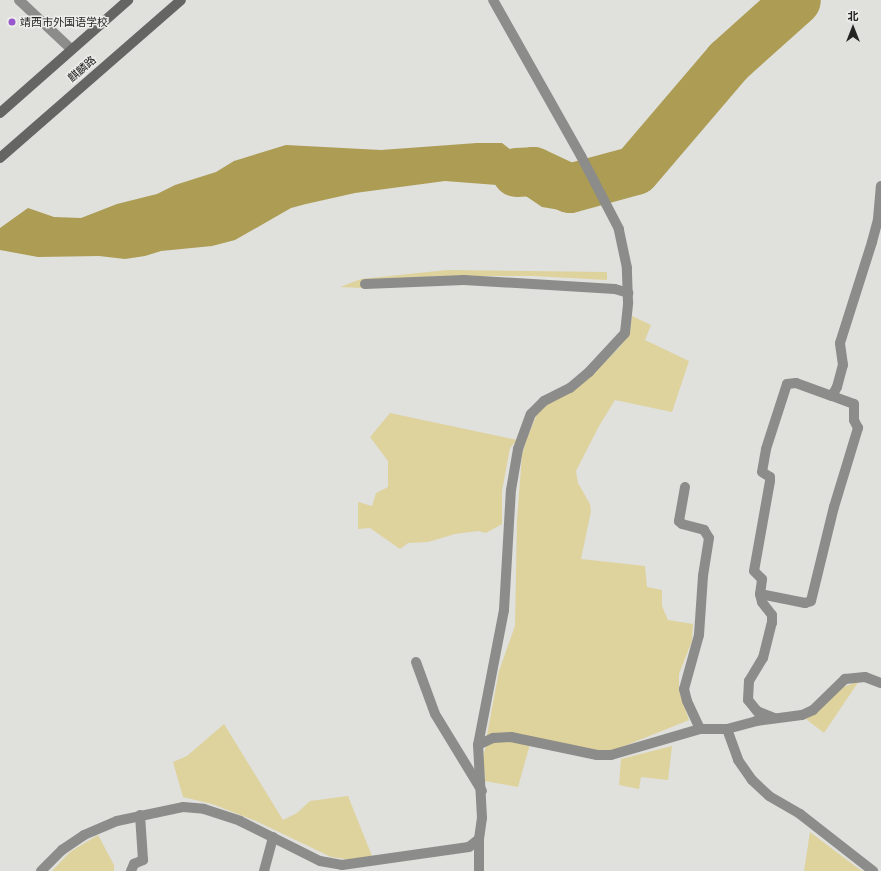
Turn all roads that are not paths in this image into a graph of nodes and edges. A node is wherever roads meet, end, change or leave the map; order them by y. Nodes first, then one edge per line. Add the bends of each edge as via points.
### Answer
1 (19, 0) edge
2 (128, 0) edge
3 (181, 0) edge
4 (493, 0) edge
5 (70, 49) junction
6 (0, 112) edge
7 (0, 158) edge
8 (881, 186) edge
9 (365, 284) dead end
10 (628, 292) junction
11 (832, 396) junction
12 (685, 487) dead end
13 (760, 594) junction
14 (416, 662) dead end
15 (881, 683) edge
16 (774, 718) junction
17 (700, 729) junction
18 (727, 729) junction
19 (478, 745) junction
20 (482, 791) junction
21 (140, 815) junction
22 (273, 836) junction
23 (479, 839) junction
24 (41, 871) edge
25 (132, 871) edge
26 (264, 871) edge
27 (479, 871) edge
28 (873, 871) edge

1 - 5 street
2 - 5 main road, 麒麟路
3 - 7 main road, 麒麟路
4 - 10 street via 581,156 619,230 627,268
5 - 6 main road, 麒麟路
8 - 11 street via 878,219 859,288 840,343 843,365
9 - 10 street via 464,280 615,289
10 - 19 street via 625,333 590,372 570,388 544,401 531,414 518,449 511,490 504,610
11 - 13 street via 790,383 786,384 780,398 762,469 770,481 754,566 754,571 762,579
11 - 13 street via 854,404 854,420 858,428 834,507 811,602
12 - 17 street via 680,521 682,524 704,530 709,538 703,576 699,635 684,689 686,700
13 - 16 street via 762,602 772,615 772,623 763,658 749,681 748,700 757,711
14 - 20 street via 434,714
15 - 16 street via 865,677 845,679 813,710 788,718
16 - 18 street
17 - 18 street
17 - 19 street via 611,756 511,737 493,738
18 - 28 street via 738,760 752,780 769,796 800,814
19 - 20 street
20 - 23 street
21 - 22 street via 183,807 204,809
21 - 24 street via 117,821 84,835 62,850
21 - 25 street via 143,860 134,864
22 - 23 street via 320,861 342,865 469,847
22 - 26 street
23 - 27 street

